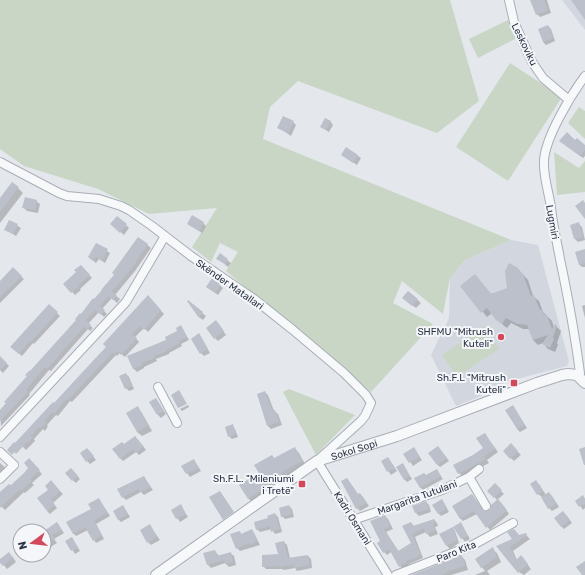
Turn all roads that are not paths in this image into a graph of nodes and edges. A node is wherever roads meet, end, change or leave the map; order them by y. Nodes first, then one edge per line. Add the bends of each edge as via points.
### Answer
1 (509, 0) edge
2 (585, 76) edge
3 (569, 100) junction
4 (0, 162) edge
5 (165, 236) junction
6 (577, 375) junction
7 (585, 384) edge
8 (158, 387) dead end
9 (178, 422) dead end
10 (0, 437) edge
11 (0, 452) edge
12 (318, 461) junction
13 (479, 469) dead end
14 (470, 477) junction
15 (0, 480) edge
16 (486, 506) dead end
17 (353, 520) junction
18 (513, 523) dead end
19 (156, 575) edge
20 (388, 575) edge
21 (396, 575) edge

1 - 3 street, Leskoviku via 514,22 532,62 543,78
2 - 3 street, Lugmiri
3 - 6 street, Lugmiri via 548,144 544,169 552,224 576,344 580,373
4 - 5 street, Skënder Matallari via 63,195 98,199 121,206
5 - 10 street via 126,302
5 - 12 street, Skënder Matallari via 304,339 366,395 371,403 365,416
6 - 7 street
6 - 12 street, Sokol Sopi via 568,374 537,384 397,436
8 - 9 street
11 - 15 street via 14,465
12 - 17 street, Kadri Osmani
12 - 19 street, Sokol Sopi
13 - 14 street, Margarita Tutulani
14 - 16 street
14 - 17 street, Margarita Tutulani via 442,490
17 - 20 street, Kadri Osmani
18 - 21 street, Paro Kita via 473,545

